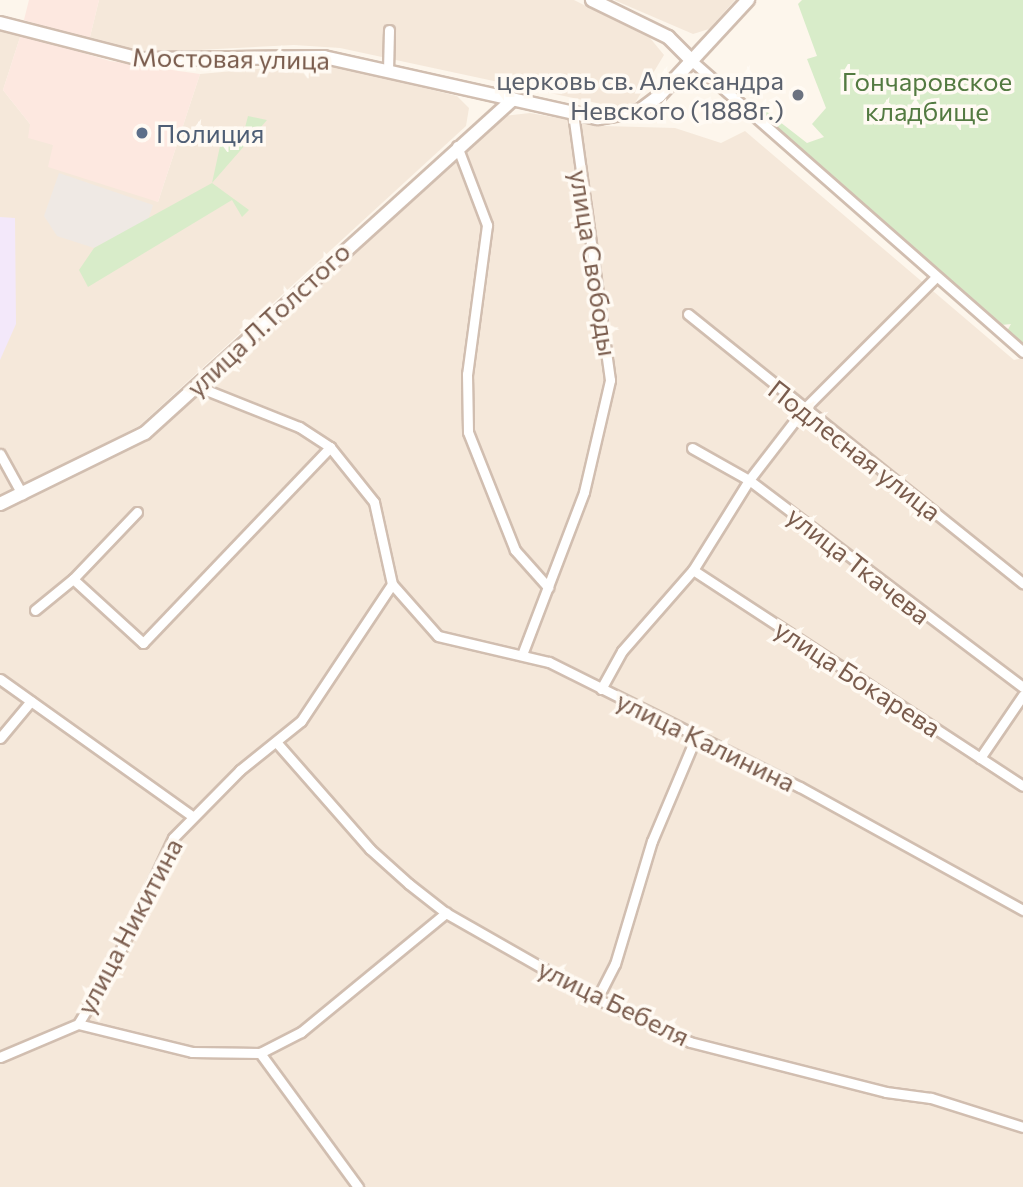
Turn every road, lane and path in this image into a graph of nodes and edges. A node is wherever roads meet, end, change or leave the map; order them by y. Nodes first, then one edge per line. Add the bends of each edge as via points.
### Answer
1 (593, 0) edge
2 (748, 0) edge
3 (0, 23) edge
4 (389, 30) dead end
5 (692, 61) junction
6 (388, 71) junction
7 (513, 99) junction
8 (573, 112) junction
9 (457, 146) junction
10 (936, 277) junction
11 (688, 314) dead end
12 (1023, 352) edge
13 (196, 386) junction
14 (803, 410) junction
15 (330, 447) junction
16 (692, 448) dead end
17 (0, 454) edge
18 (749, 480) junction
19 (22, 494) junction
20 (0, 504) edge
21 (137, 512) dead end
22 (693, 570) junction
23 (73, 579) junction
24 (1023, 583) edge
25 (392, 584) junction
26 (548, 587) junction
27 (35, 610) dead end
28 (523, 652) junction
29 (0, 679) edge
30 (1023, 687) edge
31 (601, 689) junction
32 (1023, 695) edge
33 (31, 701) junction
34 (0, 738) edge
35 (695, 738) junction
36 (277, 743) junction
37 (980, 758) junction
38 (1023, 786) edge
39 (191, 815) junction
40 (1023, 910) edge
41 (446, 913) junction
42 (597, 999) junction
43 (78, 1024) junction
44 (260, 1053) junction
45 (0, 1057) edge
46 (1023, 1127) edge
47 (358, 1187) edge

1 - 5 main road via 668,37
2 - 5 main road, Мостовая улица
3 - 6 main road, Мостовая улица via 140,59 292,55
4 - 6 street
5 - 8 main road, Мостовая улица via 639,111 598,118
5 - 10 street
6 - 7 main road, Мостовая улица
7 - 8 main road, Мостовая улица
7 - 9 main road, улица Л.Толстого
8 - 26 street, улица Свободы via 610,380 584,492
9 - 13 main road, улица Л.Толстого
9 - 26 street via 486,225 467,374 468,432 515,550
10 - 12 street
10 - 14 street
11 - 14 street, Подлесная улица
13 - 15 street via 299,427
13 - 19 main road, улица Л.Толстого via 145,433
14 - 18 street
14 - 24 street, Подлесная улица
15 - 23 street via 143,643
15 - 25 street via 374,502
16 - 18 street, улица Ткачева
17 - 19 street
18 - 22 street
18 - 30 street, улица Ткачева
19 - 20 main road, улица Л.Толстого
21 - 23 street
22 - 31 street via 622,651
22 - 37 street, улица Бокарева
23 - 27 street
25 - 28 street, улица Калинина via 438,635
25 - 36 street, улица Никитина via 321,696
26 - 28 street, улица Свободы
28 - 31 street, улица Калинина
29 - 33 street
31 - 35 street, улица Калинина
32 - 37 street
33 - 34 street
33 - 39 street
35 - 40 street, улица Калинина via 800,787
35 - 42 street via 652,841 615,964
36 - 39 street, улица Никитина
36 - 41 street, улица Бебеля via 370,849
37 - 38 street, улица Бокарева
39 - 43 street, улица Никитина via 173,838
41 - 42 street, улица Бебеля
41 - 44 street via 301,1032
42 - 46 street, улица Бебеля via 690,1042 887,1092 930,1097
43 - 44 street via 191,1052
43 - 45 street, улица Никитина
44 - 47 street

